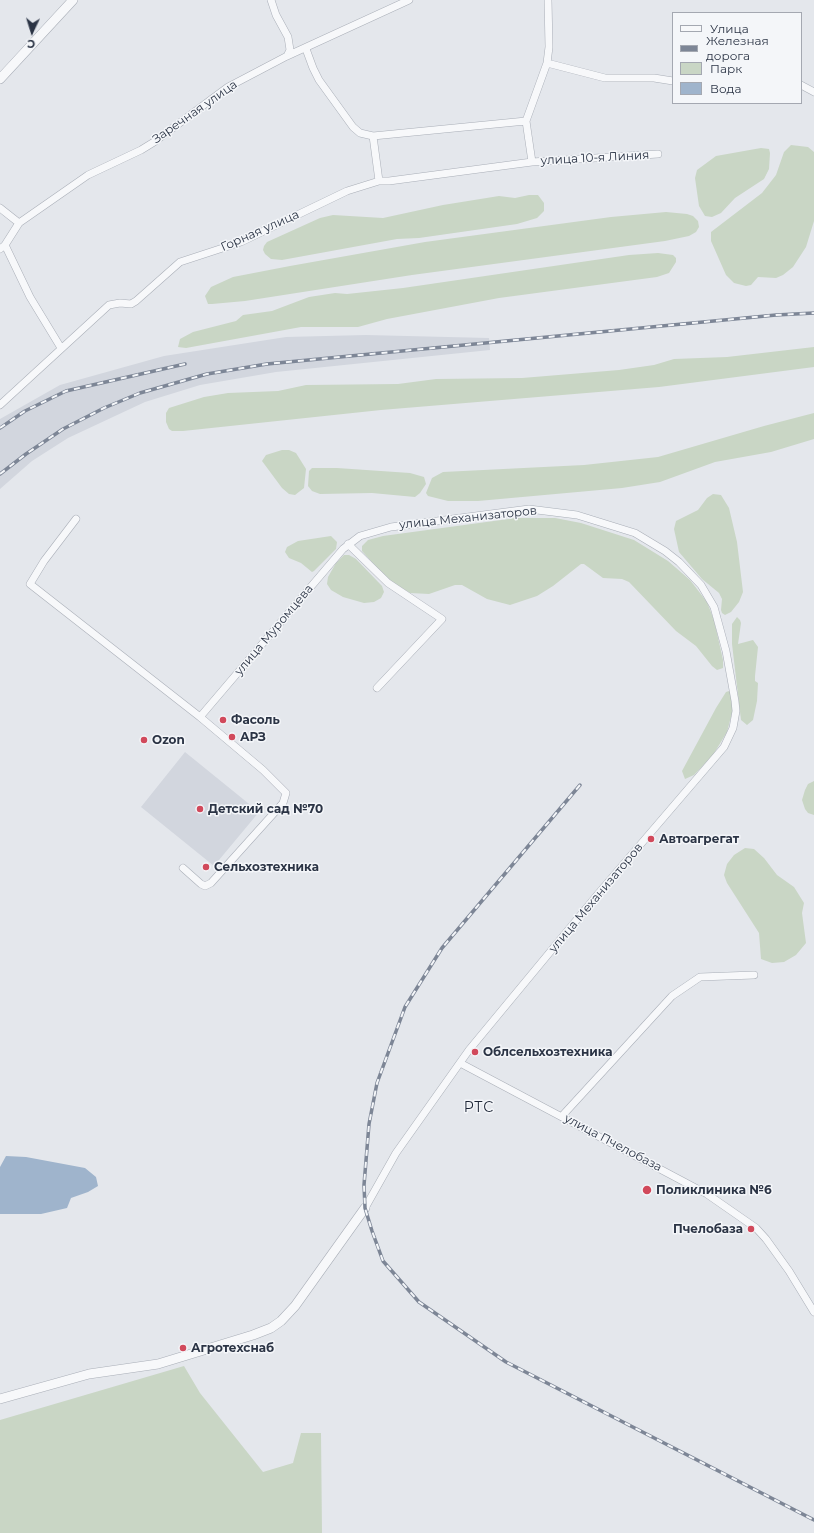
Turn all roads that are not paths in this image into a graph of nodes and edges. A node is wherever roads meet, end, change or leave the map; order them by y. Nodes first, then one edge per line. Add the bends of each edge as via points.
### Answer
1 (73, 0) edge
2 (271, 0) edge
3 (408, 0) edge
4 (548, 0) edge
5 (306, 49) junction
6 (287, 56) junction
7 (547, 63) junction
8 (0, 79) edge
9 (672, 81) edge
10 (802, 86) edge
11 (814, 92) edge
12 (526, 121) junction
13 (373, 136) junction
14 (658, 154) dead end
15 (532, 162) junction
16 (379, 180) junction
17 (0, 208) edge
18 (18, 223) junction
19 (3, 247) edge
20 (61, 348) junction
21 (0, 405) edge
22 (76, 519) dead end
23 (348, 544) junction
24 (377, 688) dead end
25 (200, 717) junction
26 (183, 868) dead end
27 (754, 975) dead end
28 (460, 1063) junction
29 (562, 1116) junction
30 (365, 1208) joint
31 (814, 1312) edge
32 (0, 1399) edge

1 - 8 street
2 - 6 street via 288,37 290,50
3 - 5 street, Заречная улица
4 - 7 street
5 - 6 street, Заречная улица
5 - 13 street via 319,80 353,128 360,133
6 - 18 street, Заречная улица via 228,87 147,146 88,175
7 - 9 street via 609,79 654,78
7 - 12 street
10 - 11 street
12 - 13 street
12 - 15 street
13 - 16 street
14 - 15 street, улица 10-я Линия
15 - 16 street, Горная улица via 389,181
16 - 20 street, Горная улица via 347,191 241,242 180,262 136,301 131,304 109,305
17 - 18 street
18 - 19 street, Заречная улица
19 - 20 street
20 - 21 street, Горная улица
22 - 25 street via 30,584
23 - 24 street via 388,583 442,619
23 - 25 street, улица Муромцева
23 - 28 street, улица Механизаторов via 367,533 390,527 529,509 577,515 616,526 635,533 665,551 701,585 714,607 731,672 736,711 733,728 724,747 598,894
25 - 26 street via 284,788 286,798 208,885 201,884
27 - 29 street via 700,977 672,996
28 - 29 street, улица Пчелобаза
28 - 30 street, улица Механизаторов via 396,1153
29 - 31 street, улица Пчелобаза via 707,1194 756,1228 789,1271
30 - 32 street via 295,1306 282,1321 271,1328 253,1336 158,1364 89,1374

